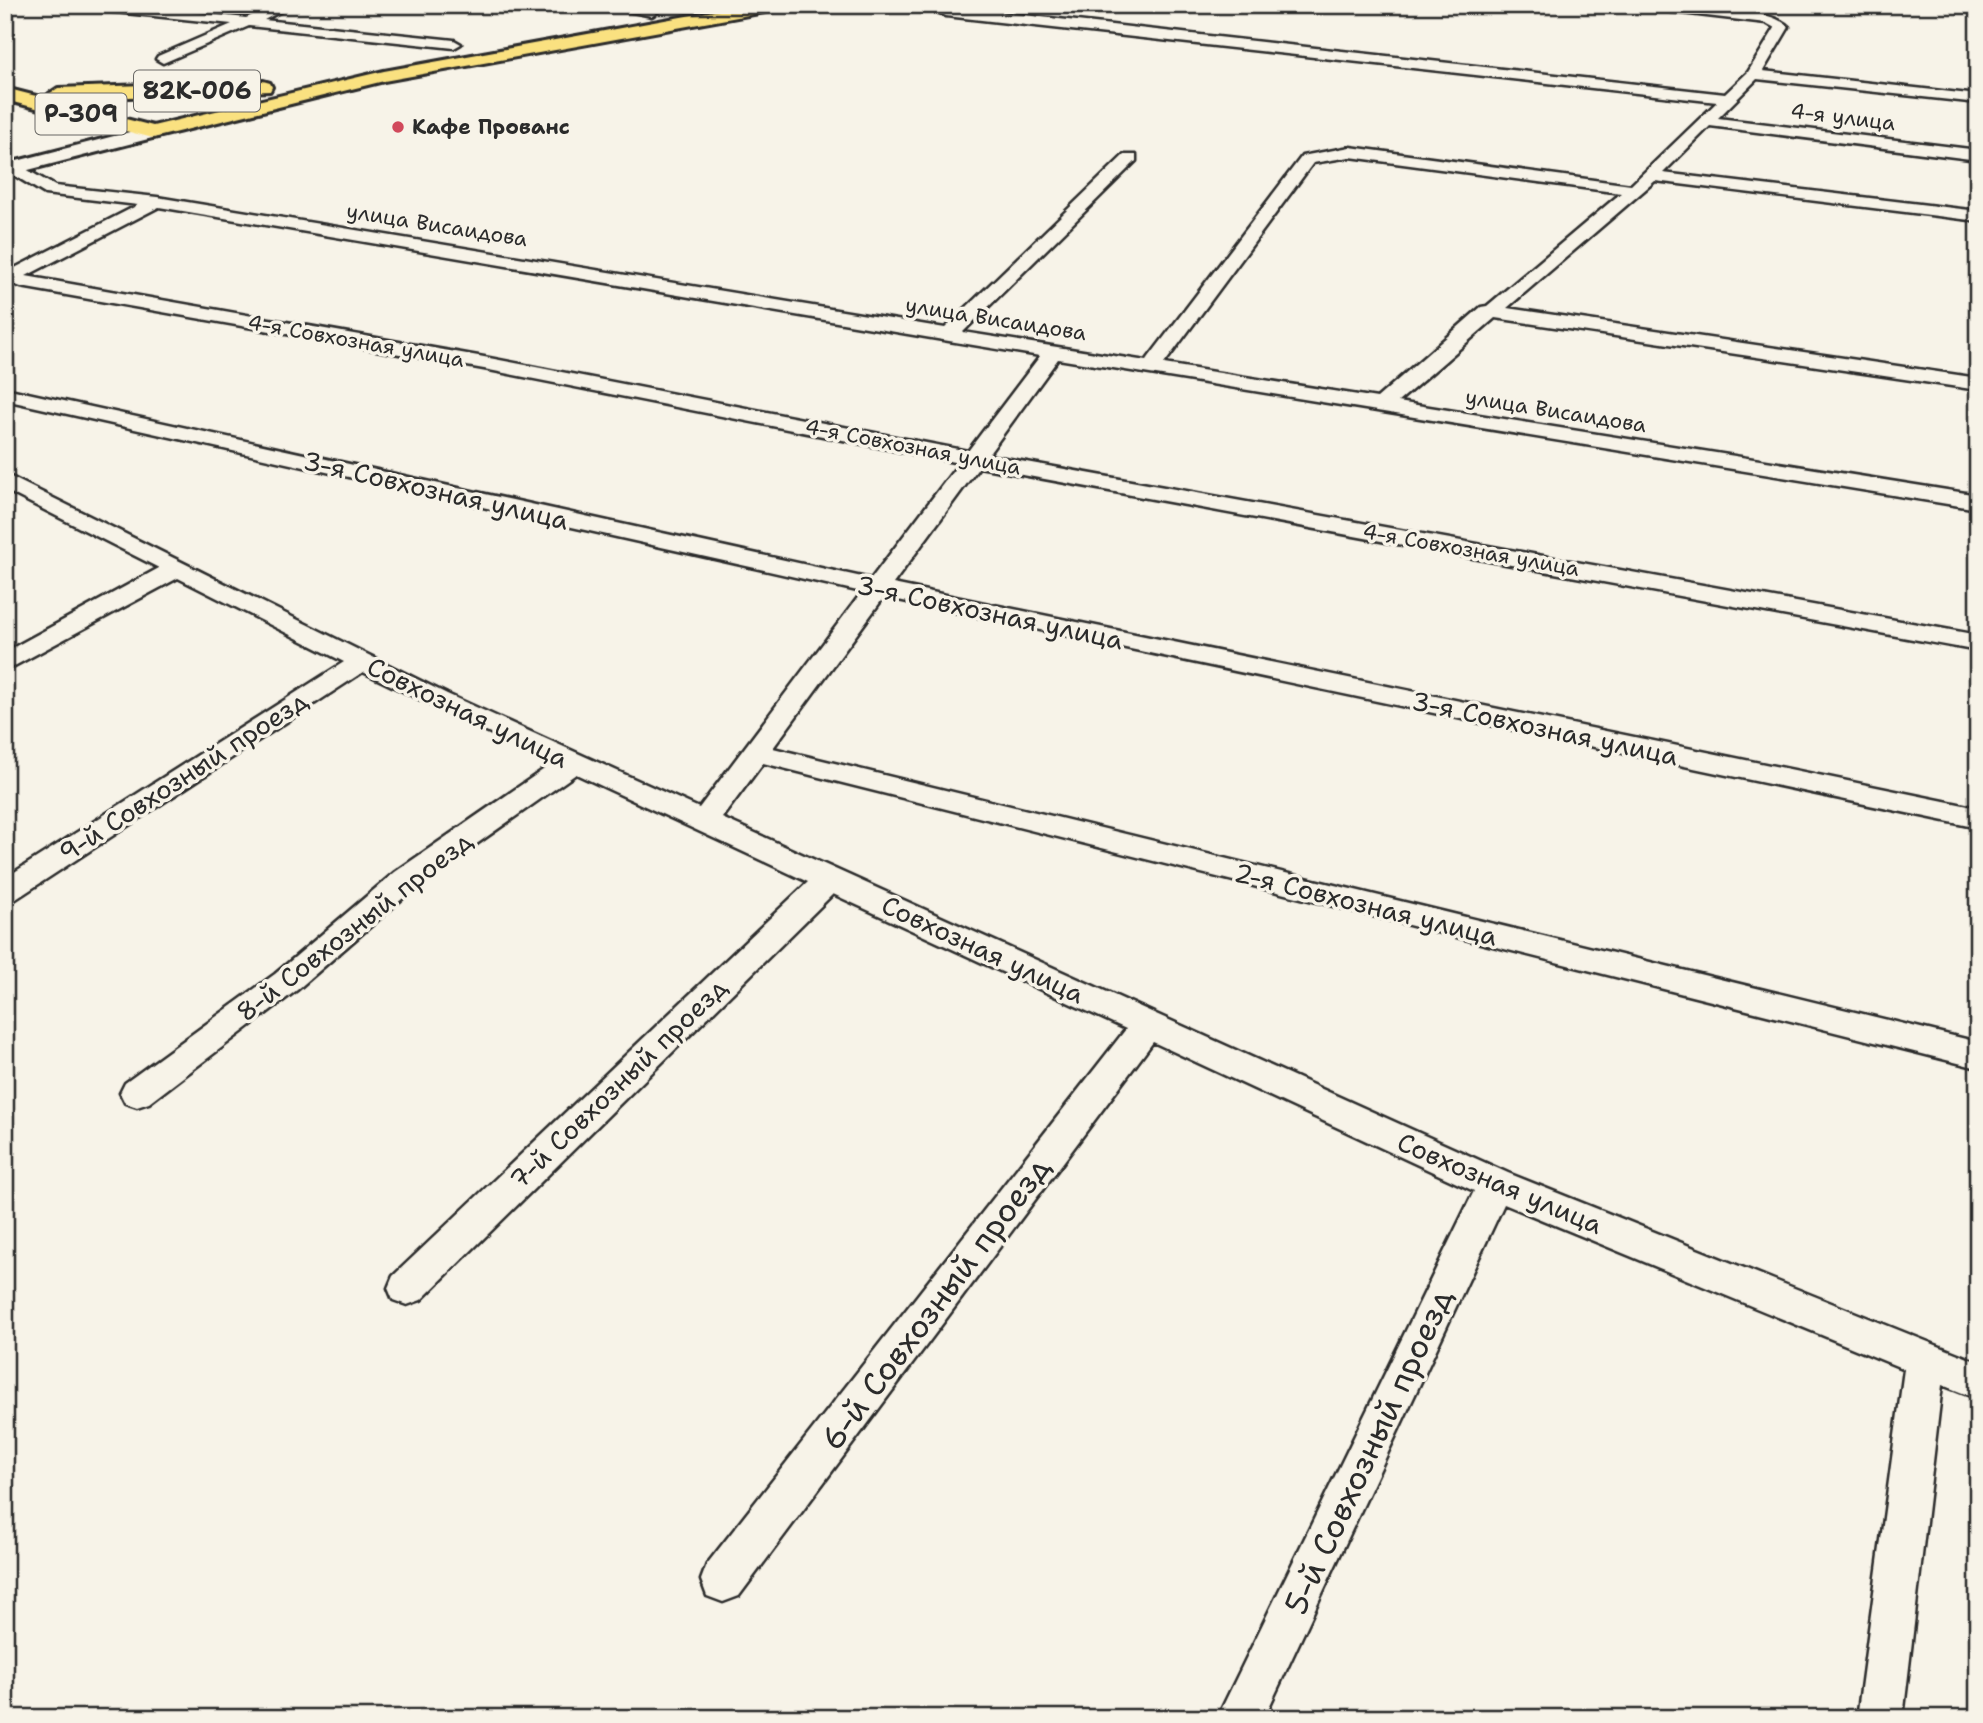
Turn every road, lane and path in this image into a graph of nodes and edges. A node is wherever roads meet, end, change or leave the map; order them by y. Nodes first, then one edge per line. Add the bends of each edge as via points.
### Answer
1 (86, 5) edge
2 (287, 5) edge
3 (604, 5) edge
4 (776, 5) edge
5 (941, 5) edge
6 (1647, 5) edge
7 (1975, 5) edge
8 (1978, 10) edge
9 (652, 12) dead end
10 (248, 22) junction
11 (454, 44) dead end
12 (163, 59) dead end
13 (1754, 74) junction
14 (384, 76) junction
15 (8, 95) edge
16 (1727, 99) junction
17 (1978, 99) edge
18 (1704, 121) junction
19 (153, 132) junction
20 (1978, 155) edge
21 (1130, 158) dead end
22 (9, 169) edge
23 (1651, 176) junction
24 (1632, 190) junction
25 (157, 202) junction
26 (1978, 216) edge
27 (1488, 311) junction
28 (949, 335) junction
29 (1053, 352) junction
30 (1152, 366) junction
31 (1978, 384) edge
32 (5, 394) edge
33 (1380, 406) junction
34 (973, 459) junction
35 (12, 490) edge
36 (1978, 502) edge
37 (178, 568) junction
38 (877, 588) junction
39 (1978, 643) edge
40 (362, 662) junction
41 (5, 663) edge
42 (755, 752) junction
43 (574, 762) junction
44 (1978, 818) edge
45 (704, 822) junction
46 (830, 880) junction
47 (5, 892) edge
48 (1148, 1025) junction
49 (1978, 1055) edge
50 (136, 1093) dead end
51 (1495, 1184) junction
52 (407, 1288) dead end
53 (1925, 1357) junction
54 (1978, 1381) edge
55 (723, 1580) dead end
56 (1240, 1718) edge
57 (1880, 1718) edge

1 - 10 street
2 - 10 street
3 - 9 street
4 - 14 main road, 82К-006
5 - 16 street via 946,12
6 - 13 street via 1779,22 1782,27
7 - 8 street
10 - 11 street
10 - 12 street
13 - 16 street
13 - 17 street
14 - 15 main road, 82К-006 via 179,92
14 - 19 main road
15 - 19 main road, Р-309
16 - 18 street
18 - 20 street, 4-я улица
18 - 23 street
19 - 22 main road
21 - 28 street
22 - 25 street, улица Висаидова via 51,191
23 - 24 street
23 - 26 street
24 - 27 street
24 - 30 street via 1372,154 1350,152 1308,159
25 - 28 street, улица Висаидова
25 - 34 street, 4-я Совхозная улица via 11,277
27 - 31 street
27 - 33 street
28 - 29 street, улица Висаидова
29 - 30 street, улица Висаидова
29 - 34 street
30 - 33 street, улица Висаидова
32 - 38 street, 3-я Совхозная улица
33 - 36 street, улица Висаидова
34 - 38 street
34 - 39 street, 4-я Совхозная улица
35 - 37 street, Совхозная улица
37 - 40 street, Совхозная улица
37 - 41 street
38 - 42 street
38 - 44 street, 3-я Совхозная улица
40 - 43 street, Совхозная улица
40 - 47 street, 9-й Совхозный проезд
42 - 45 street
42 - 49 street, 2-я Совхозная улица
43 - 45 street, Совхозная улица
43 - 50 street, 8-й Совхозный проезд via 406,879 286,982
45 - 46 street, Совхозная улица
46 - 48 street, Совхозная улица
46 - 52 street, 7-й Совхозный проезд
48 - 51 street, Совхозная улица
48 - 55 street, 6-й Совхозный проезд
51 - 53 street, Совхозная улица
51 - 56 street, 5-й Совхозный проезд
53 - 54 street, Совхозная улица
53 - 57 street

